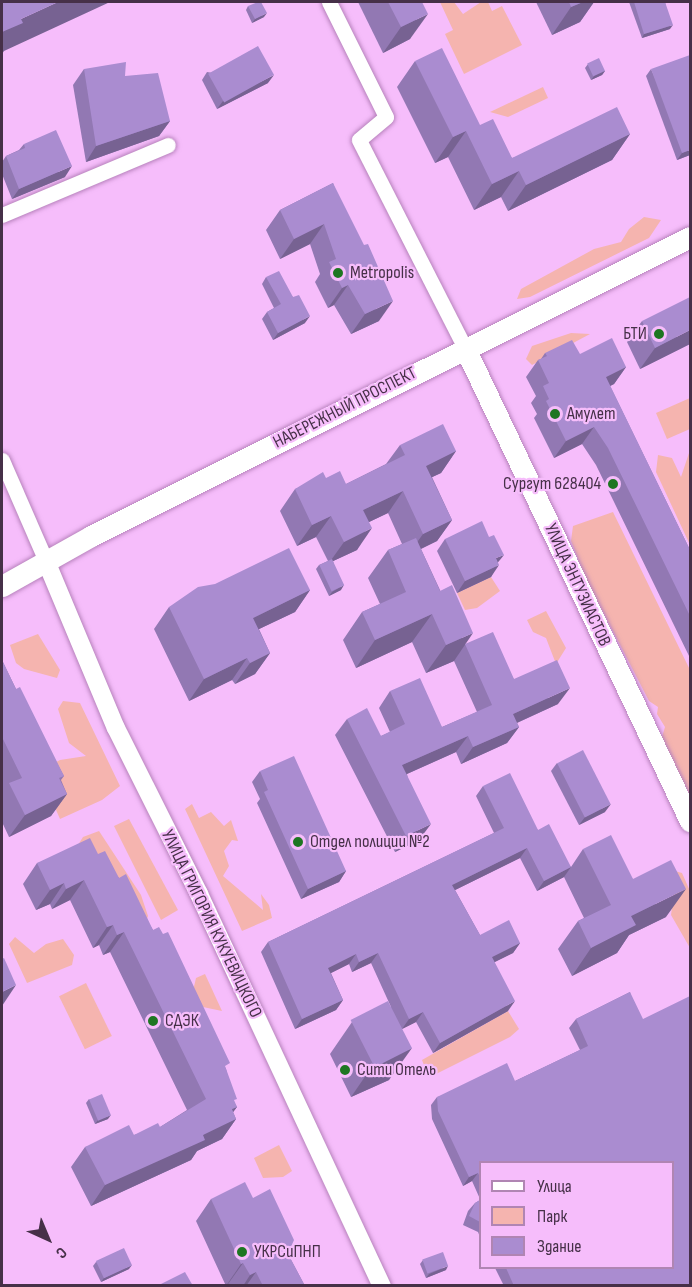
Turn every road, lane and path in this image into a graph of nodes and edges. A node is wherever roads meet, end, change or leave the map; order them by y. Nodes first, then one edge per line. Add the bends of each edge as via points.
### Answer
1 (329, 2) edge
2 (168, 145) dead end
3 (2, 215) edge
4 (690, 237) edge
5 (465, 348) junction
6 (2, 460) edge
7 (46, 561) junction
8 (2, 586) edge
9 (690, 822) edge
10 (382, 1286) edge

1 - 5 street via 386,117 359,140
2 - 3 street
4 - 5 main road, НАБЕРЕЖНЫЙ ПРОСПЕКТ
5 - 7 main road, НАБЕРЕЖНЫЙ ПРОСПЕКТ
5 - 9 main road, УЛИЦА ЭНТУЗИАСТОВ
6 - 7 street
7 - 8 main road, НАБЕРЕЖНЫЙ ПРОСПЕКТ
7 - 10 street, УЛИЦА ГРИГОРИЯ КУКУЕВИЦКОГО via 116,728 199,894

